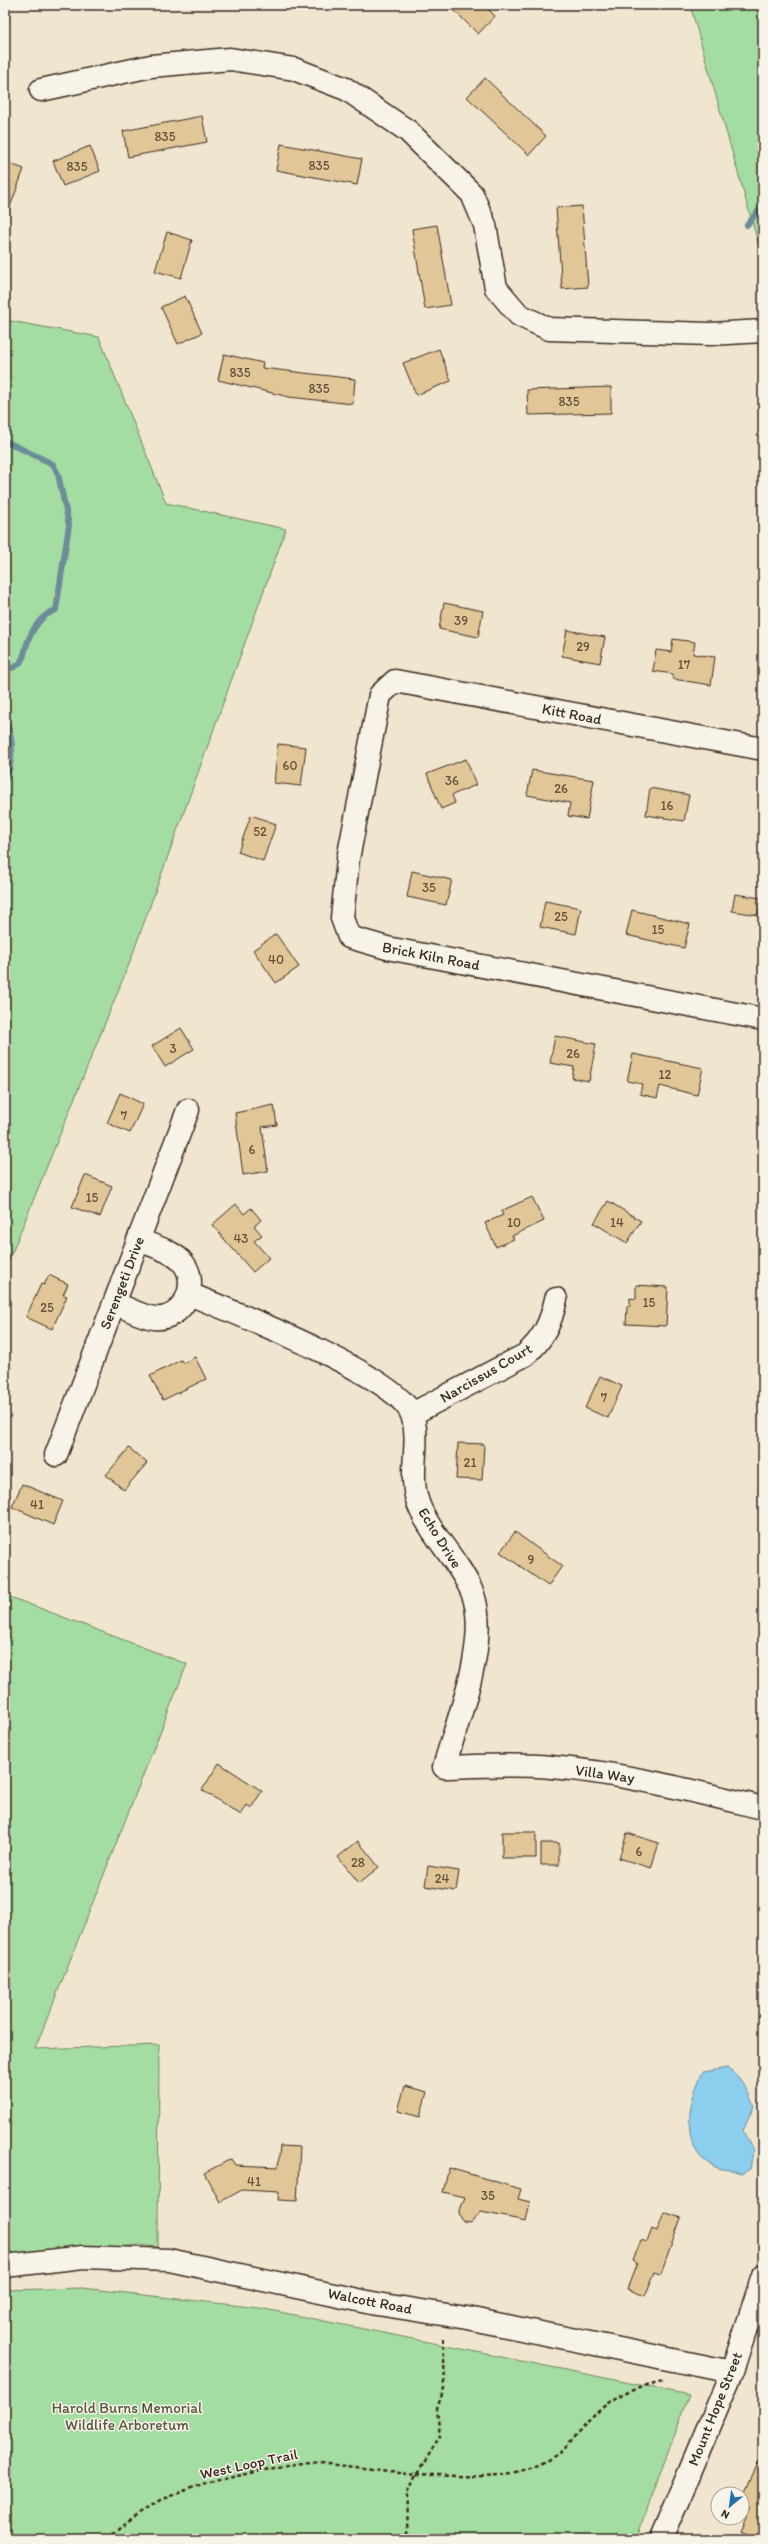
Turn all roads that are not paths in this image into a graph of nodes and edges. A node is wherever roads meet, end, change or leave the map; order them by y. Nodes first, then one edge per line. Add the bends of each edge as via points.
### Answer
1 (41, 90) dead end
2 (763, 331) edge
3 (385, 690) joint
4 (763, 748) edge
5 (763, 1019) edge
6 (188, 1110) dead end
7 (138, 1240) junction
8 (189, 1294) junction
9 (556, 1298) dead end
10 (114, 1303) junction
11 (412, 1414) junction
12 (56, 1455) dead end
13 (444, 1766) joint
14 (763, 1808) edge
15 (5, 2266) edge
16 (763, 2276) edge
17 (732, 2372) junction
18 (661, 2539) edge

1 - 2 street via 151,66 230,59 294,69 346,89 408,131 472,194 485,225 496,288 519,315 549,329 710,334
3 - 4 street, Kitt Road via 395,681
3 - 5 street, Brick Kiln Road via 380,695 348,859 342,918 349,937 387,948
6 - 7 street, Serengeti Drive
7 - 8 street via 176,1256 184,1264 190,1275
7 - 10 street, Serengeti Drive
8 - 10 street via 180,1309 168,1316 156,1318
8 - 11 street via 265,1324 318,1349 392,1391
9 - 11 street, Narcissus Court via 545,1333 525,1355
10 - 12 street, Serengeti Drive
11 - 13 street, Echo Drive via 413,1484 416,1499 429,1527 472,1591 478,1611 476,1653
13 - 14 street, Villa Way via 549,1767 584,1771 652,1782
15 - 17 street, Walcott Road via 83,2257 169,2260 377,2304 442,2314
16 - 17 street, Mount Hope Street
17 - 18 street, Mount Hope Street

